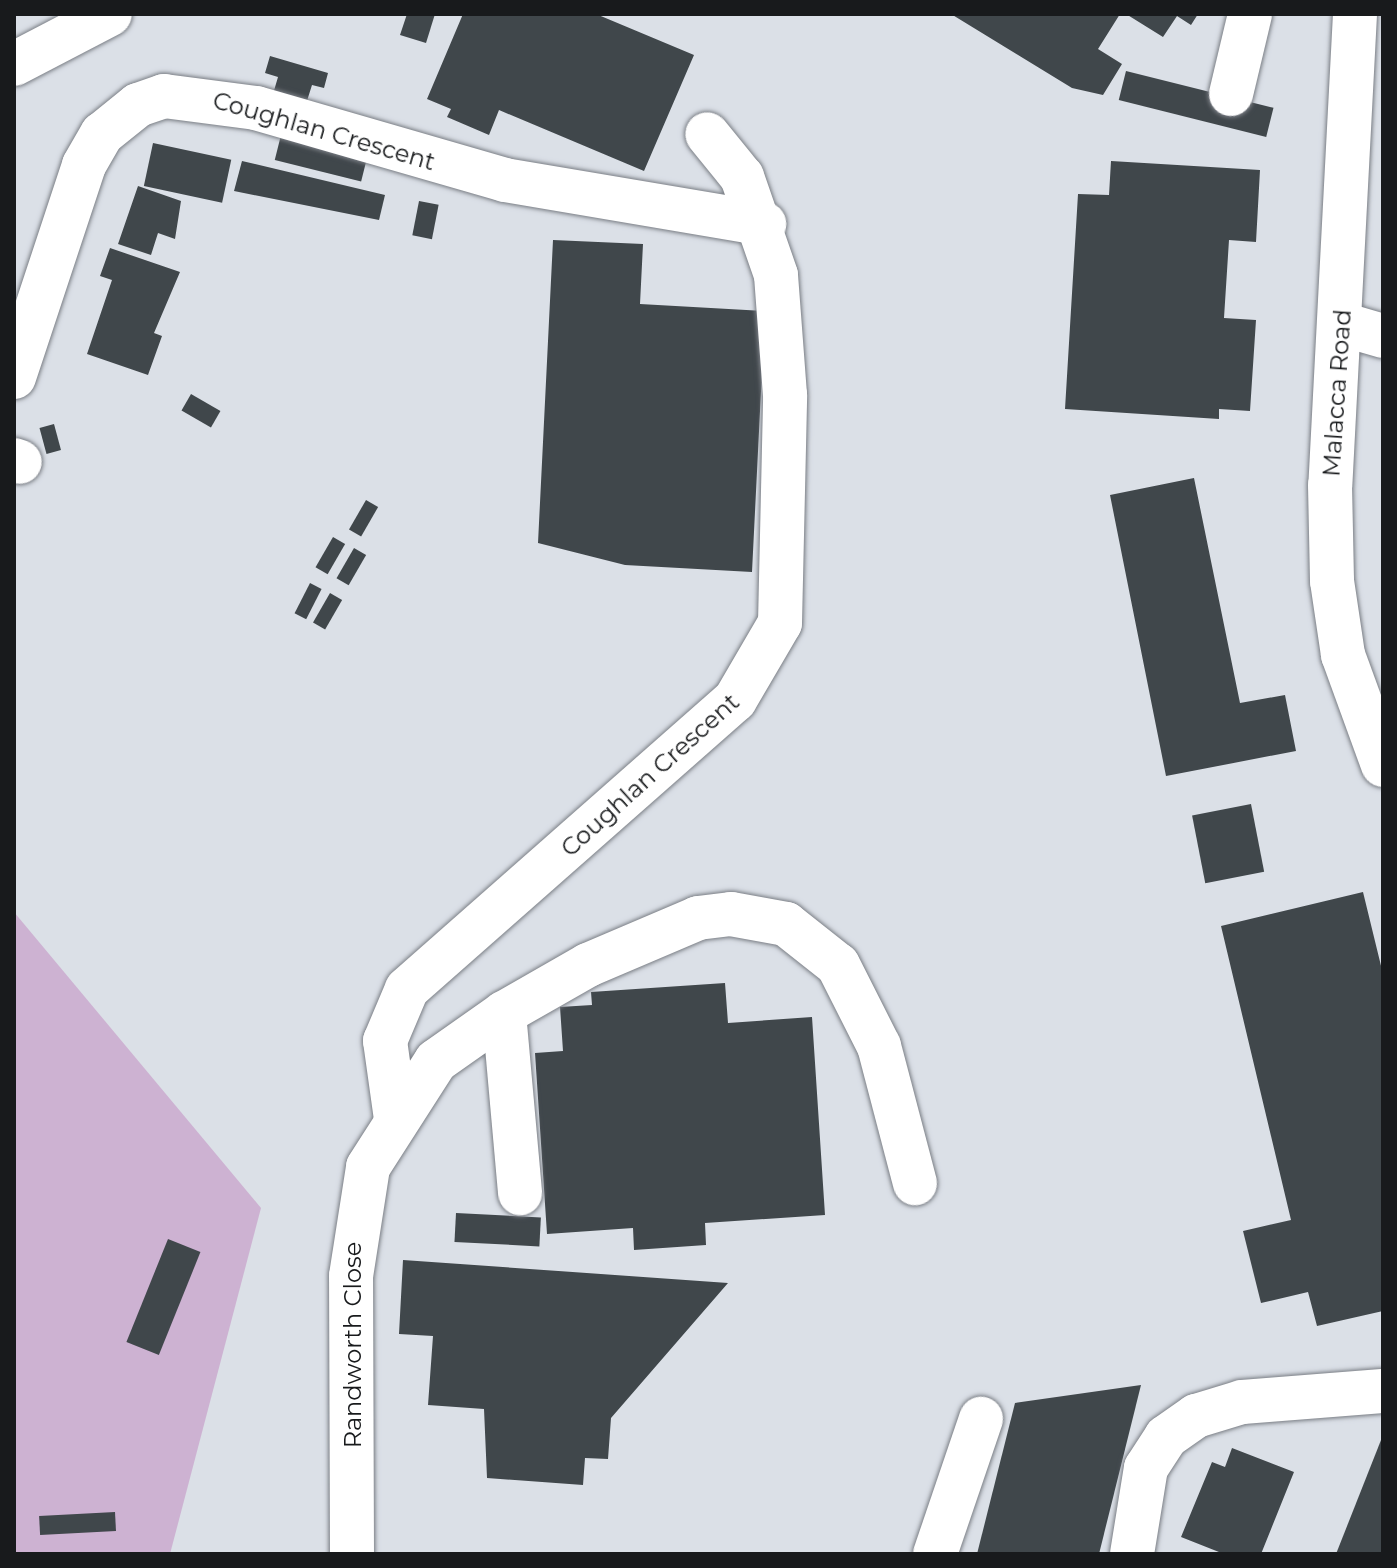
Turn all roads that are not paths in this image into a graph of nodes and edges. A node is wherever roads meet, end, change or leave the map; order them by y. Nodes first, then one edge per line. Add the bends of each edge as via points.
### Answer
1 (110, 14) edge
2 (1250, 14) edge
3 (1365, 27) edge
4 (14, 64) edge
5 (1231, 94) dead end
6 (707, 134) dead end
7 (764, 224) junction
8 (1363, 330) edge
9 (14, 377) edge
10 (1383, 765) edge
11 (504, 1013) junction
12 (396, 1119) junction
13 (915, 1183) dead end
14 (520, 1193) dead end
15 (1383, 1391) edge
16 (981, 1419) dead end
17 (352, 1554) edge
18 (935, 1554) edge
19 (1132, 1554) edge

1 - 4 street
2 - 5 street
3 - 8 street, Malacca Road
6 - 7 street, Coughlan Crescent via 742,177
7 - 9 street, Coughlan Crescent via 505,180 256,108 164,96 138,105 102,134 84,165
7 - 12 street, Coughlan Crescent via 776,275 785,395 780,623 735,700 407,989 385,1041
8 - 10 street, Malacca Road via 1330,485 1332,581 1343,655
11 - 12 street, Randworth Close via 436,1061
11 - 13 street via 588,965 698,918 731,914 786,924 838,965 879,1046
11 - 14 street
12 - 17 street, Randworth Close via 368,1167 354,1229
15 - 19 street via 1242,1402 1196,1416 1166,1437 1146,1468
16 - 18 street

